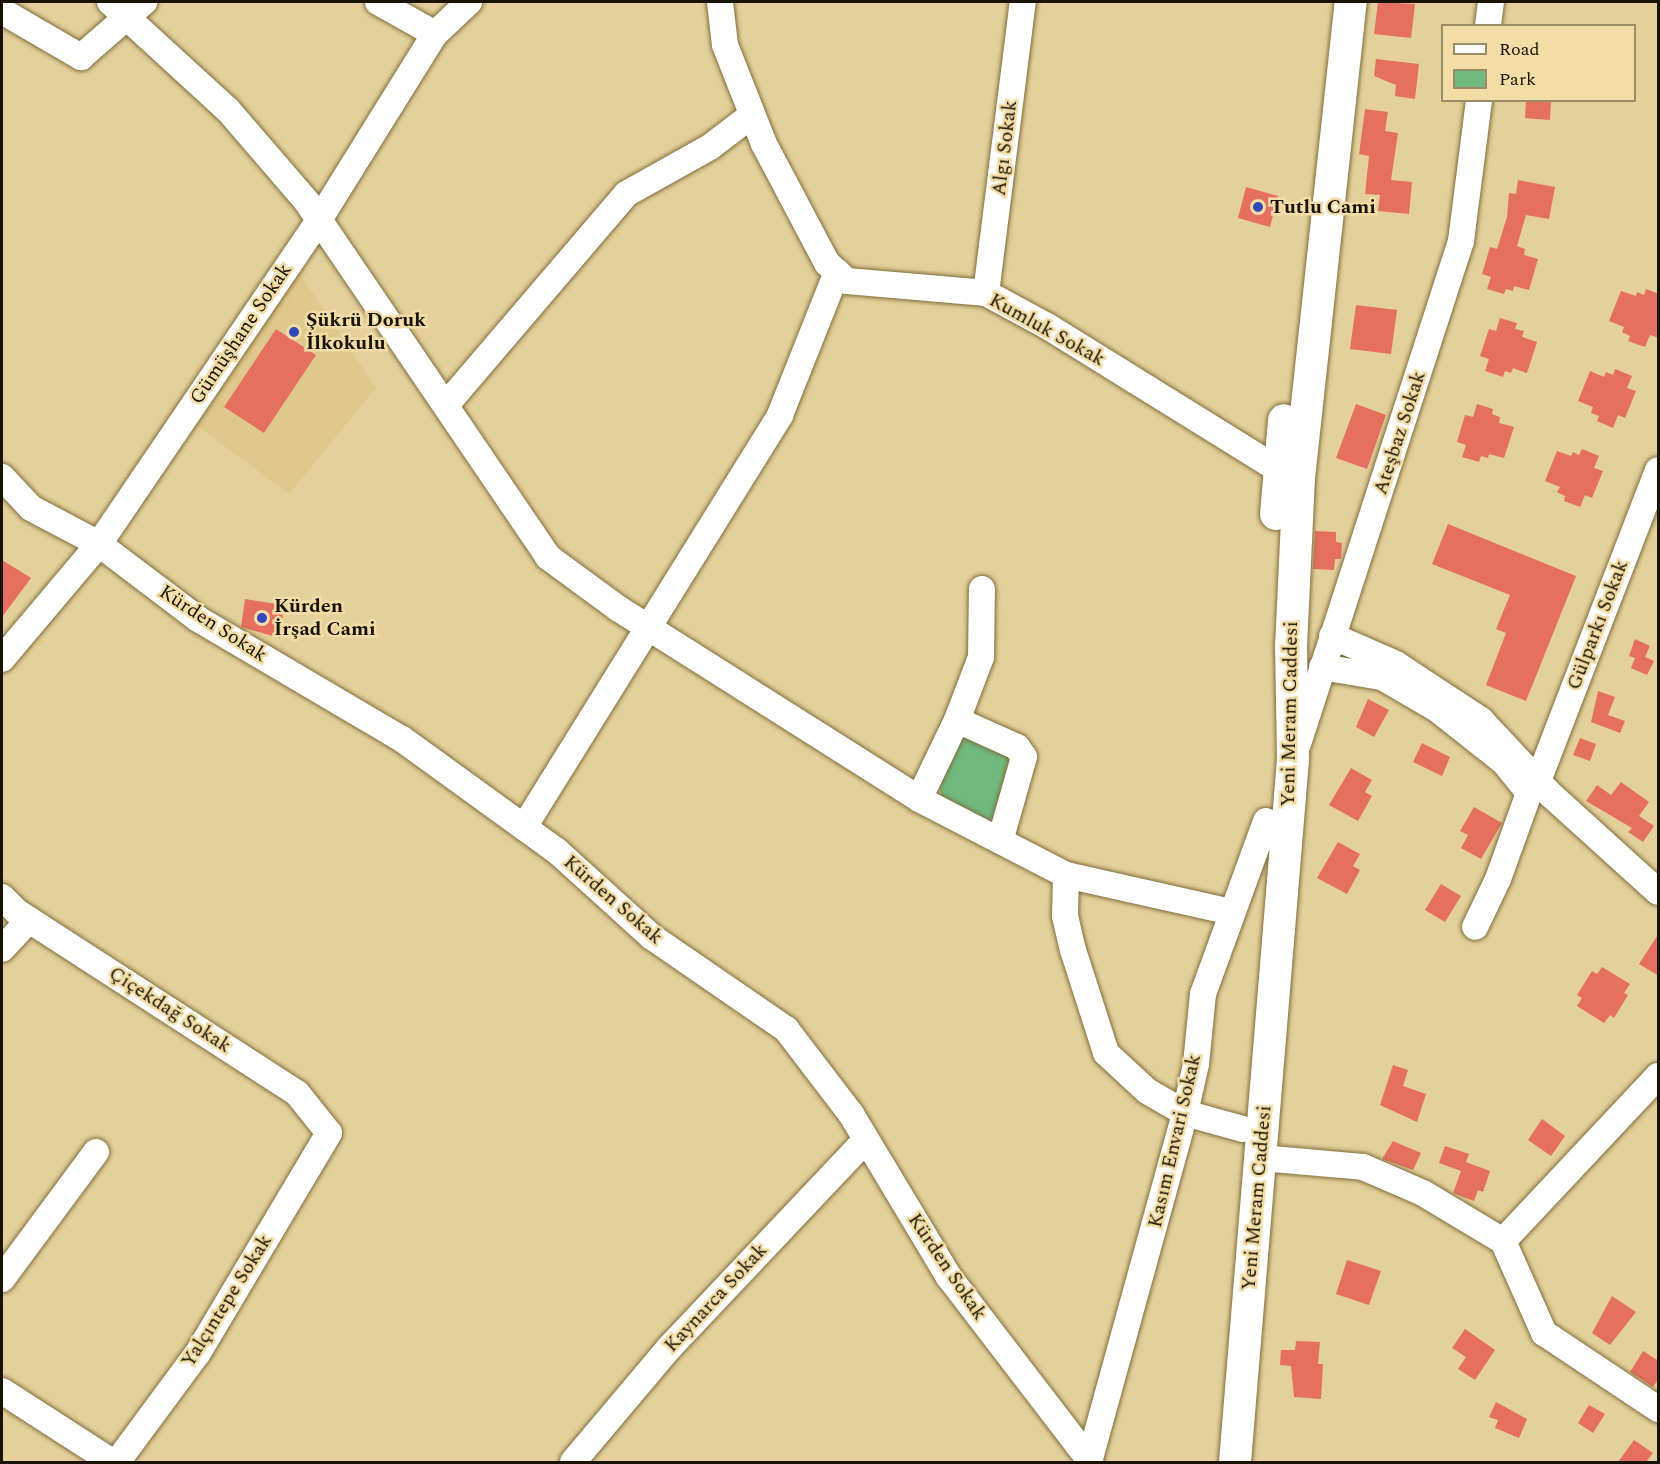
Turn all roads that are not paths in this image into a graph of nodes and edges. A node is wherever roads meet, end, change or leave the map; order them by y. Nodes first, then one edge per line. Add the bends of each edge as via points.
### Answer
1 (378, 2) edge
2 (470, 2) edge
3 (720, 2) edge
4 (1023, 2) edge
5 (1331, 2) edge
6 (1351, 2) edge
7 (1491, 2) edge
8 (127, 6) edge
9 (9, 11) edge
10 (1488, 24) edge
11 (435, 34) junction
12 (1479, 102) edge
13 (752, 115) junction
14 (319, 220) junction
15 (837, 272) junction
16 (986, 294) junction
17 (446, 405) junction
18 (1278, 469) junction
19 (1659, 470) edge
20 (2, 477) edge
21 (99, 544) junction
22 (982, 589) dead end
23 (647, 626) junction
24 (1291, 647) junction
25 (1326, 653) junction
26 (2, 659) edge
27 (957, 720) junction
28 (1293, 759) junction
29 (1538, 781) junction
30 (919, 800) junction
31 (1266, 821) junction
32 (524, 827) junction
33 (1000, 841) junction
34 (1066, 875) junction
35 (1659, 892) edge
36 (2, 897) edge
37 (1232, 912) junction
38 (29, 920) junction
39 (1475, 927) dead end
40 (2, 949) edge
41 (1659, 1076) edge
42 (1185, 1113) junction
43 (1243, 1129) junction
44 (329, 1133) joint
45 (866, 1140) junction
46 (96, 1152) dead end
47 (1261, 1158) junction
48 (1503, 1241) junction
49 (2, 1278) edge
50 (2, 1391) edge
51 (1659, 1409) edge
52 (582, 1460) edge
53 (112, 1462) edge
54 (117, 1462) edge
55 (1089, 1462) edge
56 (1215, 1462) edge
57 (1235, 1462) edge

1 - 11 street
2 - 11 street, Gümüşhane Sokak
3 - 13 street via 725,45
4 - 16 street, Algı Sokak
5 - 18 main road, Yeni Meram Caddesi
6 - 24 main road, Yeni Meram Caddesi via 1299,478
7 - 10 street
8 - 9 street via 81,57
8 - 14 street via 228,110
11 - 14 street, Gümüşhane Sokak
12 - 25 street, Ateşbaz Sokak via 1461,241
13 - 15 street via 827,263
13 - 17 street via 710,147 626,194
14 - 17 street
14 - 21 street, Gümüşhane Sokak
15 - 16 street, Kumluk Sokak via 847,281
15 - 23 street via 780,415
16 - 18 street, Kumluk Sokak via 1047,326
17 - 23 street via 548,557
18 - 31 main road, Yeni Meram Caddesi via 1270,645 1272,763
19 - 29 street, Gülparkı Sokak
20 - 21 street, Kürden Sokak via 31,508
21 - 26 street, Gümüşhane Sokak
21 - 32 street, Kürden Sokak via 198,619 402,739
22 - 27 street via 981,657
23 - 30 street
23 - 32 street
24 - 25 street
24 - 28 main road, Yeni Meram Caddesi
25 - 28 street, Ateşbaz Sokak
25 - 29 street via 1396,664 1481,720
25 - 39 street via 1382,677 1437,709 1504,762 1529,793 1498,879
27 - 30 street
27 - 33 street via 1017,747 1024,757
28 - 47 main road, Yeni Meram Caddesi
29 - 35 street
30 - 33 street
31 - 37 street, Kasım Envari Sokak
31 - 43 main road, Yeni Meram Caddesi
32 - 45 street, Kürden Sokak via 557,851 652,937 786,1029
33 - 34 street
34 - 37 street
34 - 42 street via 1065,916 1106,1053 1147,1091
36 - 38 street, Çiçekdağ Sokak
37 - 42 street, Kasım Envari Sokak via 1203,994 1196,1064
38 - 40 street
38 - 44 street, Çiçekdağ Sokak via 297,1093
41 - 48 street
42 - 43 street
42 - 55 street, Kasım Envari Sokak
43 - 56 main road, Yeni Meram Caddesi
44 - 54 street, Yalçıntepe Sokak via 197,1354
45 - 52 street, Kaynarca Sokak via 669,1348
45 - 55 street, Kürden Sokak via 950,1277
46 - 49 street
47 - 48 street via 1364,1167 1424,1193
47 - 57 main road, Yeni Meram Caddesi
48 - 51 street via 1544,1333
50 - 53 street

